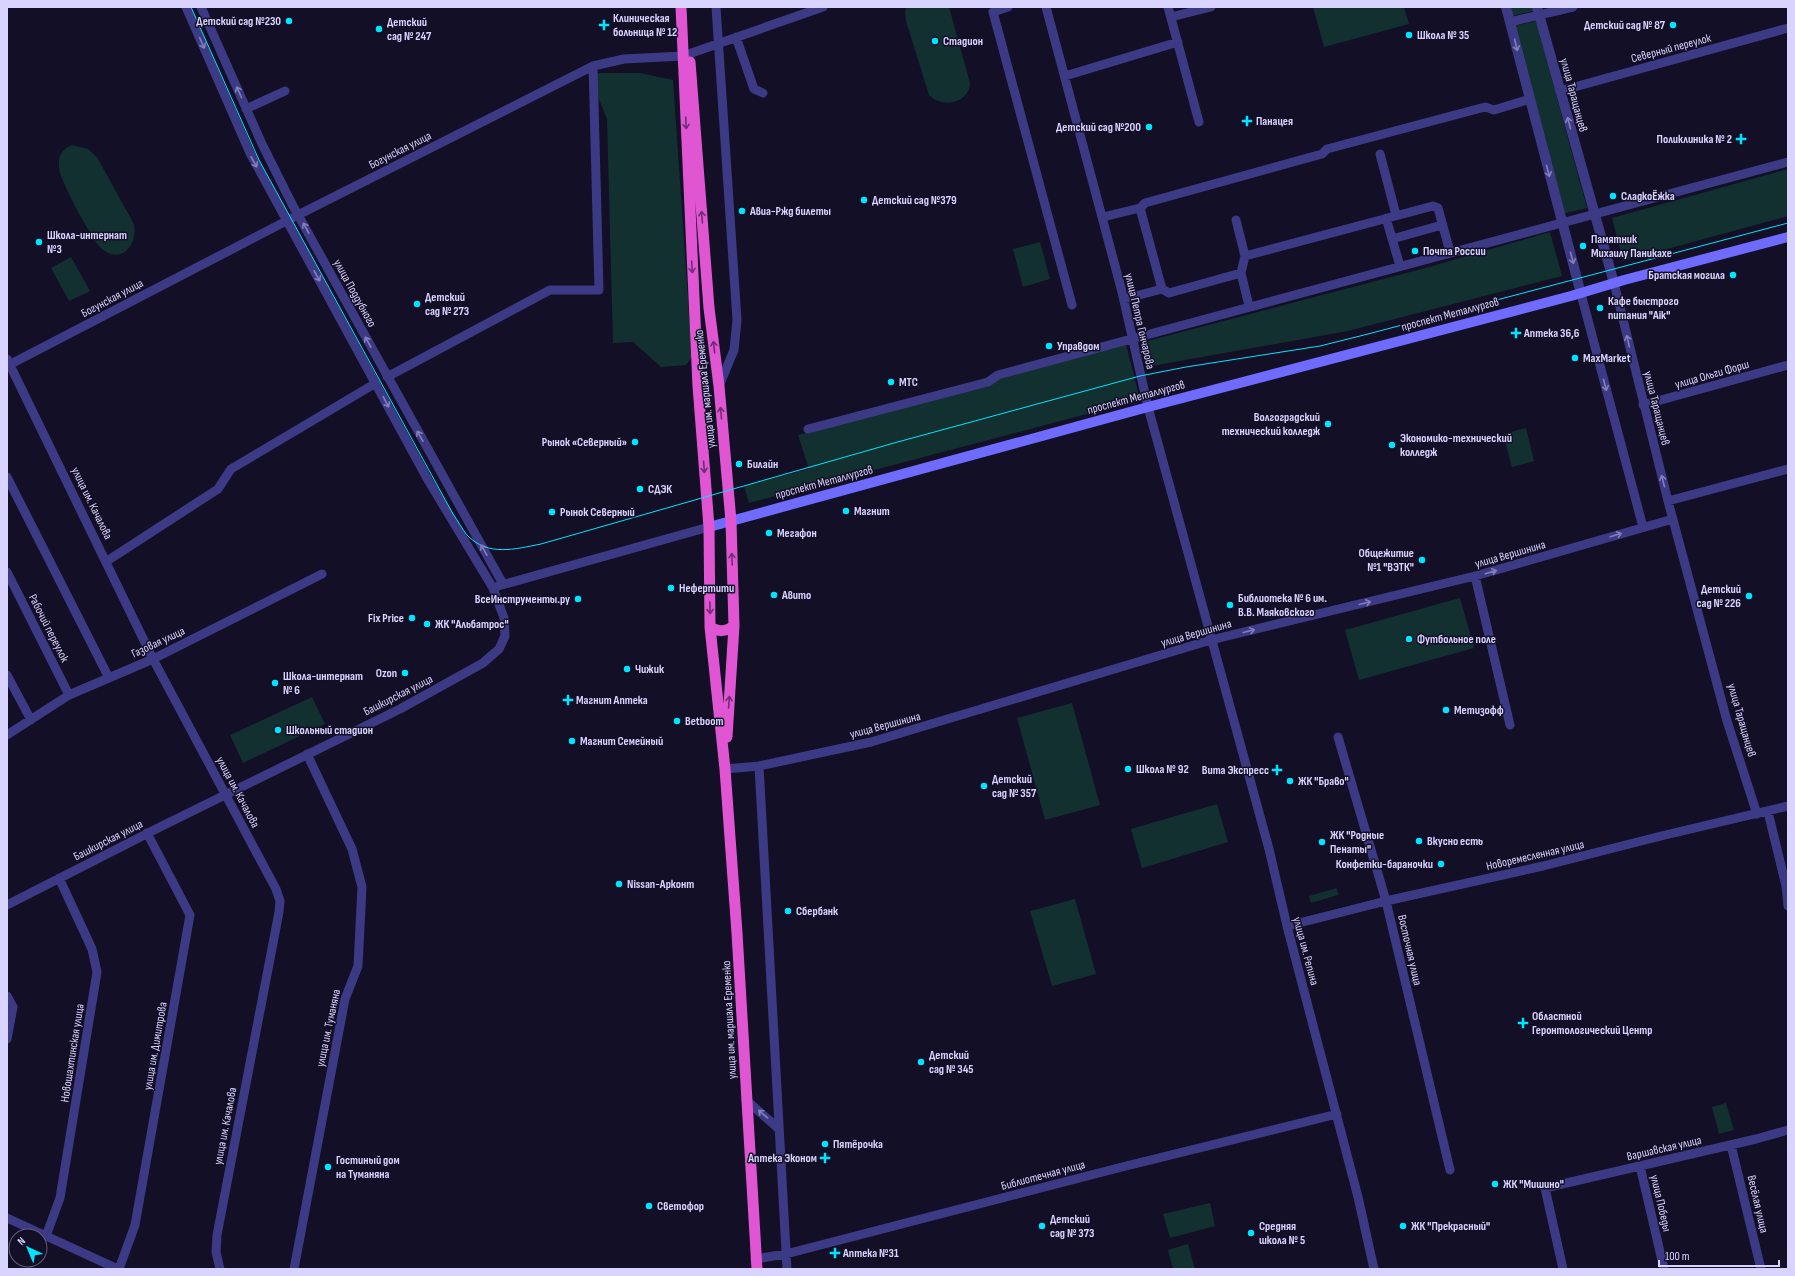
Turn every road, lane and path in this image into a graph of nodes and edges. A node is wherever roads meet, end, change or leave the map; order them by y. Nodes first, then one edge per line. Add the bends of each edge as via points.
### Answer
1 (186, 7) edge
2 (201, 7) edge
3 (681, 7) edge
4 (688, 7) edge
5 (716, 7) edge
6 (823, 7) edge
7 (1008, 7) edge
8 (1046, 7) edge
9 (1168, 7) edge
10 (1211, 7) edge
11 (1506, 7) edge
12 (1573, 7) edge
13 (1538, 12) edge
14 (1171, 17) junction
15 (1510, 22) junction
16 (1788, 28) edge
17 (736, 37) junction
18 (1178, 42) junction
19 (718, 43) junction
20 (686, 55) junction
21 (593, 66) junction
22 (1065, 76) junction
23 (285, 91) dead end
24 (1560, 91) junction
25 (763, 93) dead end
26 (1530, 99) junction
27 (246, 109) junction
28 (1198, 122) dead end
29 (1380, 154) dead end
30 (1788, 162) edge
31 (1140, 208) junction
32 (298, 215) junction
33 (1396, 215) junction
34 (1594, 215) junction
35 (1103, 218) junction
36 (1386, 218) junction
37 (1236, 220) dead end
38 (286, 221) junction
39 (1562, 223) junction
40 (1442, 225) junction
41 (1788, 237) edge
42 (1392, 239) junction
43 (1450, 252) junction
44 (1245, 256) junction
45 (1400, 266) junction
46 (1240, 273) junction
47 (1614, 283) junction
48 (1162, 289) junction
49 (1581, 294) junction
50 (1124, 299) junction
51 (1072, 305) dead end
52 (1249, 306) junction
53 (1132, 337) junction
54 (8, 363) edge
55 (1788, 365) edge
56 (387, 377) junction
57 (376, 383) junction
58 (698, 386) junction
59 (719, 386) junction
60 (1148, 406) junction
61 (1643, 406) junction
62 (808, 429) dead end
63 (1788, 469) edge
64 (7, 477) edge
65 (1668, 501) junction
66 (1673, 519) junction
67 (731, 521) junction
68 (454, 523) joint
69 (1643, 527) junction
70 (708, 528) junction
71 (107, 561) junction
72 (7, 572) edge
73 (322, 574) dead end
74 (1475, 576) junction
75 (503, 584) junction
76 (493, 588) junction
77 (734, 626) junction
78 (710, 627) junction
79 (1211, 640) junction
80 (153, 659) junction
81 (7, 676) edge
82 (109, 678) junction
83 (69, 695) junction
84 (31, 720) junction
85 (1510, 725) dead end
86 (7, 735) edge
87 (1338, 737) dead end
88 (307, 754) junction
89 (759, 766) junction
90 (725, 769) junction
91 (226, 794) junction
92 (1788, 806) edge
93 (1768, 812) junction
94 (1757, 814) junction
95 (148, 833) junction
96 (59, 878) junction
97 (1386, 901) junction
98 (7, 905) edge
99 (1788, 906) edge
100 (1287, 926) junction
101 (7, 996) edge
102 (7, 1039) edge
103 (746, 1100) junction
104 (1337, 1114) junction
105 (779, 1128) junction
106 (1788, 1130) edge
107 (1731, 1144) junction
108 (1640, 1166) junction
109 (1450, 1170) dead end
110 (7, 1218) edge
111 (29, 1228) edge
112 (48, 1231) edge
113 (48, 1237) edge
114 (786, 1254) junction
115 (756, 1264) edge
116 (119, 1269) edge
117 (220, 1269) edge
118 (294, 1269) edge
119 (787, 1269) edge
120 (1374, 1269) edge
121 (1563, 1269) edge
122 (1664, 1269) edge
123 (1761, 1269) edge

1 -> 38 street, улица Поддубного via 250,153
27 -> 2 street, улица Поддубного
3 - 20 highway, улица им. маршала Еременко
4 - 20 highway, улица им. маршала Еременко
5 - 19 street
6 - 17 street, Богунская улица
7 - 51 street via 993,12
8 - 22 street, улица Петра Гончарова
9 - 14 street
10 - 14 street
11 - 15 street
12 - 13 street
13 - 15 street
13 - 24 street, улица Таращанцев
14 - 18 street
15 -> 26 street
16 - 24 street, Северный переулок
17 - 19 street, Богунская улица
17 - 25 street via 754,89
18 - 22 street
18 - 28 street
19 - 20 street, Богунская улица
19 - 59 street via 737,320 734,350
20 - 21 street, Богунская улица via 624,59
20 -> 58 highway, улица им. маршала Еременко
59 -> 20 highway, улица им. маршала Еременко via 709,308
21 - 32 street, Богунская улица
21 - 56 street via 599,290 550,290
22 - 35 street, улица Петра Гончарова
23 - 27 street
34 -> 24 street, улица Таращанцев
26 - 31 street via 1494,110 1485,107 1327,149 1322,154 1145,203
26 -> 39 street
27 - 32 street, улица Поддубного
29 - 33 street
30 - 34 street
31 - 35 street
31 - 48 street
32 - 38 street, Богунская улица
56 -> 32 street, улица Поддубного
33 - 36 street
33 - 40 street via 1433,206 1438,208
34 - 39 street
34 - 47 street, улица Таращанцев
35 - 50 street, улица Петра Гончарова
36 - 42 street
36 - 44 street
37 - 44 street
38 - 54 street, Богунская улица
38 -> 57 street, улица Поддубного
39 - 43 street
39 -> 49 street
40 - 42 street
40 - 43 street
41 - 47 main road, проспект Металлургов
42 - 45 street
43 - 45 street
44 - 46 street
45 - 52 street
46 - 48 street via 1169,293
46 - 52 street
47 - 49 main road, проспект Металлургов
61 -> 47 street, улица Таращанцев
48 - 50 street
49 - 60 main road, проспект Металлургов
49 -> 69 street
50 - 53 street, улица Петра Гончарова
52 - 53 street
53 - 60 street, улица Петра Гончарова
53 - 62 street via 998,375 988,382
54 - 71 street, улица им. Качалова
55 - 61 street, улица Ольги Форш
75 -> 56 street, улица Поддубного
57 -> 68 street, улица Поддубного
57 - 71 street via 231,469 218,489
58 - 59 highway via 712,382
58 -> 70 highway, улица им. маршала Еременко
67 -> 59 highway, улица им. маршала Еременко
60 - 67 main road, проспект Металлургов
60 - 79 street, улица Петра Гончарова
65 -> 61 street, улица Таращанцев
63 - 65 street
64 - 82 street
65 - 66 street, улица Таращанцев
66 - 69 street, улица Вершинина
66 - 94 street, улица Таращанцев via 1727,721
67 - 70 main road, проспект Металлургов
77 -> 67 highway, улица им. маршала Еременко
68 - 76 street, Башкирская улица
74 -> 69 street, улица Вершинина
70 - 75 street, проспект Металлургов
70 -> 78 highway, улица им. маршала Еременко
71 - 80 street, улица им. Качалова
72 - 83 street, Рабочий переулок
73 - 80 street, Газовая улица
79 -> 74 street, улица Вершинина
74 - 85 street
75 - 76 street, проспект Металлургов
76 - 88 street, Башкирская улица via 504,618 505,636 499,649 492,656 400,709
77 - 78 highway via 718,631
90 -> 77 highway, улица им. маршала Еременко
78 - 90 highway, улица им. маршала Еременко
79 - 89 street, улица Вершинина via 871,742
79 - 100 street, улица им. Репина via 1269,849
80 - 82 street, Газовая улица
80 - 91 street, улица им. Качалова
81 - 84 street
82 - 83 street, Газовая улица
83 - 84 street, Газовая улица
84 - 86 street, Газовая улица
87 - 97 street, Восточная улица
88 - 91 street, Башкирская улица
88 - 118 street, улица им. Туманяна via 352,849 362,887 358,966 345,999
89 - 90 street, улица Вершинина
89 - 105 street
90 - 103 highway, улица им. маршала Еременко
91 - 95 street, Башкирская улица
91 - 117 street, улица им. Качалова via 280,901 217,1235 216,1252
92 - 93 street, Новоремесленная улица
93 - 94 street, Новоремесленная улица
93 - 99 street via 1786,886
94 - 97 street, Новоремесленная улица
95 - 96 street, Башкирская улица
95 - 116 street, улица им. Димитрова via 190,915 135,1225
96 - 98 street, Башкирская улица
96 - 112 street, Новошахтинская улица via 92,948 97,972 60,1198
97 - 100 street, Новоремесленная улица
97 - 109 street, Восточная улица
100 - 104 street, улица им. Репина
101 - 102 street via 13,1007
105 -> 103 street
103 - 115 highway, улица им. маршала Еременко
104 - 114 street, Библиотечная улица
104 - 120 street, улица им. Репина
105 - 114 street
106 - 107 street, Варшавская улица
107 - 108 street, Варшавская улица
107 - 123 street, Весёлая улица
108 - 121 street, Варшавская улица via 1545,1188
108 - 122 street, улица Победы
110 - 111 street
113 - 116 street
114 - 115 street, Библиотечная улица
114 - 119 street

